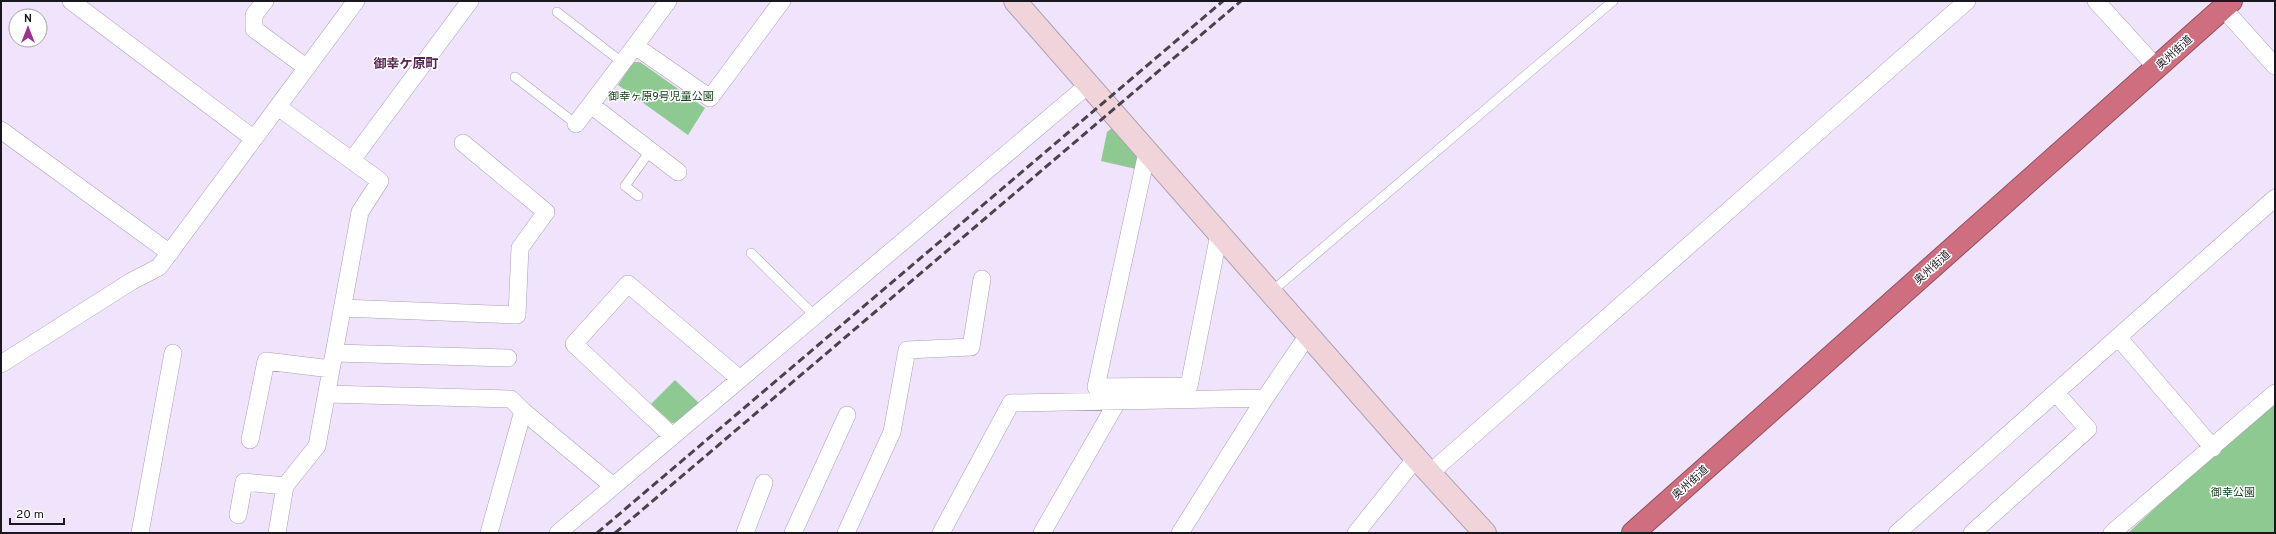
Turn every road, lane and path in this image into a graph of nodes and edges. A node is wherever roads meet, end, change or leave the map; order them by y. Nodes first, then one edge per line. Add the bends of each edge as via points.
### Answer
1 (71, 1) edge
2 (265, 1) edge
3 (356, 1) edge
4 (470, 1) edge
5 (668, 1) edge
6 (782, 1) edge
7 (1015, 1) edge
8 (1613, 1) edge
9 (1967, 1) edge
10 (2096, 1) edge
11 (2227, 5) edge
12 (557, 12) dead end
13 (635, 46) junction
14 (623, 63) junction
15 (2275, 66) edge
16 (2156, 67) junction
17 (306, 68) junction
18 (515, 78) dead end
19 (1088, 85) junction
20 (591, 105) junction
21 (278, 107) junction
22 (576, 124) joint
23 (1, 130) edge
24 (254, 139) junction
25 (463, 143) dead end
26 (650, 151) junction
27 (1147, 152) junction
28 (352, 160) junction
29 (678, 172) dead end
30 (638, 196) dead end
31 (2275, 198) edge
32 (1219, 234) junction
33 (170, 253) junction
34 (751, 253) dead end
35 (982, 279) dead end
36 (1271, 292) junction
37 (342, 308) junction
38 (815, 316) junction
39 (1308, 335) junction
40 (2118, 337) junction
41 (173, 353) dead end
42 (334, 353) junction
43 (508, 358) dead end
44 (1, 364) edge
45 (331, 369) junction
46 (740, 379) junction
47 (2275, 392) edge
48 (2056, 393) junction
49 (326, 394) junction
50 (1265, 398) junction
51 (1117, 402) junction
52 (523, 411) junction
53 (847, 415) dead end
54 (672, 436) junction
55 (250, 440) dead end
56 (2213, 448) junction
57 (1423, 466) junction
58 (764, 484) dead end
59 (285, 486) junction
60 (613, 486) junction
61 (238, 515) dead end
62 (140, 533) edge
63 (277, 533) edge
64 (489, 533) edge
65 (558, 533) edge
66 (745, 533) edge
67 (793, 533) edge
68 (846, 533) edge
69 (941, 533) edge
70 (1042, 533) edge
71 (1180, 533) edge
72 (1356, 533) edge
73 (1485, 533) edge
74 (1633, 533) edge
75 (1897, 533) edge
76 (1972, 533) edge
77 (2112, 533) edge

1 - 24 street
2 - 17 street via 254,15 254,29
3 - 17 street
4 - 28 street
5 - 13 street
6 - 13 street via 710,98
7 - 19 street
8 - 36 lane
9 - 57 street
10 - 16 street
11 - 15 street
11 - 16 highway, 奥州街道
12 - 14 lane
13 - 14 street
14 - 20 street
16 - 74 highway, 奥州街道
17 - 21 street
18 - 22 lane
19 - 27 street
19 - 38 street
20 - 22 street
20 - 26 street
21 - 24 street
21 - 28 street
23 - 33 street
24 - 33 street
25 - 37 street via 546,212 520,248 517,316
26 - 29 street
26 - 30 lane via 625,186
27 - 32 street
27 - 32 street via 1096,387 1190,386
28 - 37 street via 380,181 360,212
31 - 40 street
32 - 36 street
33 - 44 street via 159,267 132,281
34 - 38 lane
35 - 68 street via 970,347 907,350 892,432
36 - 39 street
37 - 42 street
38 - 46 street
39 - 50 street
39 - 57 street
40 - 48 street
40 - 56 street
41 - 62 street
42 - 43 street
42 - 45 street
45 - 49 street
45 - 55 street via 266,361
46 - 54 street
46 - 54 street via 628,284 574,344
47 - 56 street
48 - 75 street
48 - 76 street via 2088,429
49 - 52 street via 511,399
49 - 59 street via 317,446
50 - 51 street
50 - 71 street
51 - 69 street via 1011,403
51 - 70 street
52 - 60 street
52 - 64 street
53 - 67 street
54 - 60 street
56 - 77 street
57 - 72 street
57 - 73 street
58 - 66 street
59 - 61 street via 244,482
59 - 63 street
60 - 65 street

